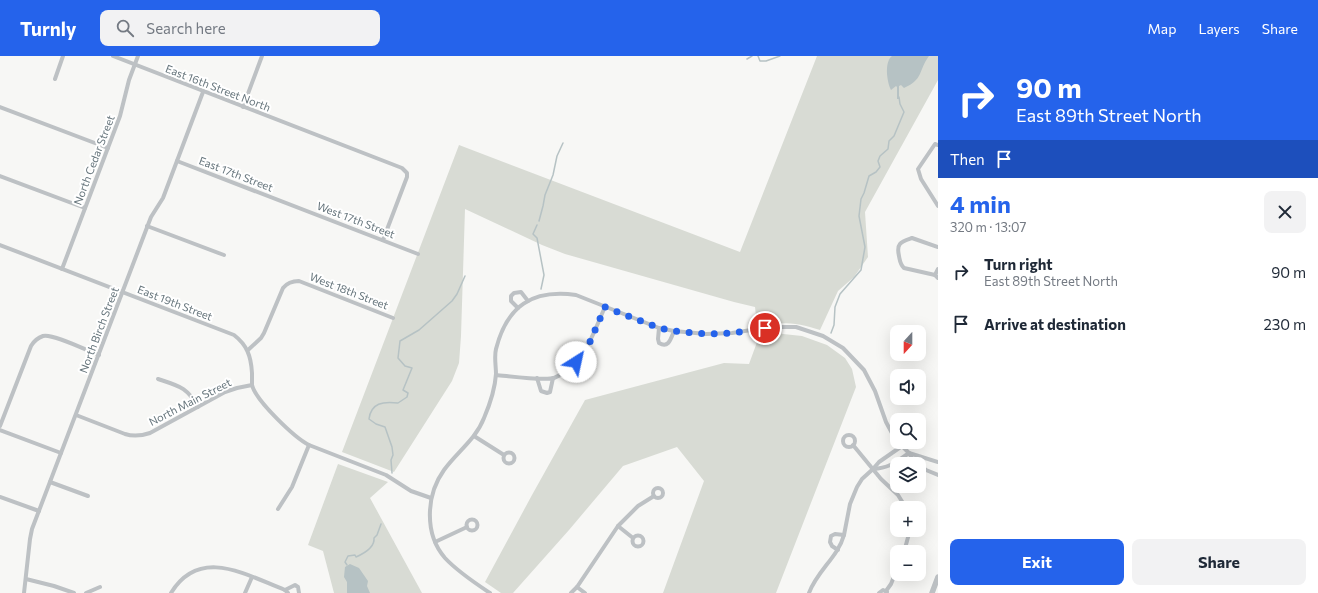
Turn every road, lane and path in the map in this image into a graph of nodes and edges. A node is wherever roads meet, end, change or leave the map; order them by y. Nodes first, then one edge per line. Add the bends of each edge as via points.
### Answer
1 (64, 56) edge
2 (113, 56) edge
3 (138, 56) edge
4 (262, 56) edge
5 (134, 65) junction
6 (54, 80) dead end
7 (203, 92) junction
8 (0, 106) edge
9 (243, 107) junction
10 (938, 145) edge
11 (108, 148) junction
12 (177, 161) junction
13 (0, 176) edge
14 (288, 203) joint
15 (938, 206) edge
16 (85, 208) junction
17 (147, 226) junction
18 (383, 240) junction
19 (0, 245) edge
20 (938, 247) edge
21 (418, 254) dead end
22 (224, 255) dead end
23 (62, 269) junction
24 (938, 270) edge
25 (936, 277) edge
26 (122, 292) junction
27 (528, 301) junction
28 (605, 307) junction
29 (518, 308) junction
30 (393, 318) dead end
31 (659, 328) junction
32 (674, 331) junction
33 (248, 350) junction
34 (99, 355) junction
35 (496, 375) junction
36 (537, 378) junction
37 (553, 378) junction
38 (158, 379) dead end
39 (252, 385) junction
40 (198, 408) junction
41 (76, 415) junction
42 (0, 426) edge
43 (890, 429) edge
44 (0, 430) edge
45 (474, 436) junction
46 (853, 445) dead end
47 (310, 446) junction
48 (898, 449) edge
49 (905, 449) edge
50 (61, 453) junction
51 (909, 453) junction
52 (504, 455) dead end
53 (911, 457) edge
54 (938, 462) edge
55 (873, 470) junction
56 (926, 470) edge
57 (938, 476) edge
58 (50, 482) junction
59 (0, 496) edge
60 (88, 496) dead end
61 (654, 496) dead end
62 (431, 498) junction
63 (902, 501) edge
64 (278, 509) dead end
65 (39, 511) junction
66 (618, 526) junction
67 (468, 527) dead end
68 (844, 535) junction
69 (633, 538) dead end
70 (435, 542) junction
71 (838, 550) junction
72 (252, 577) junction
73 (938, 577) edge
74 (26, 579) junction
75 (892, 581) edge
76 (100, 587) dead end
77 (577, 587) junction
78 (287, 591) edge
79 (887, 592) edge
80 (24, 593) edge
81 (74, 593) edge
82 (86, 593) edge
83 (171, 593) edge
84 (245, 593) edge
85 (299, 593) edge
86 (490, 593) edge
87 (571, 593) edge
88 (585, 593) edge
89 (809, 593) edge
90 (879, 593) edge
91 (932, 593) edge

1 - 6 street
2 - 5 street, East 16th Street North
3 - 5 street, North Cedar Street
4 - 9 street
5 - 7 street, East 16th Street North
5 - 11 street, North Cedar Street via 123,107
7 - 9 street, East 16th Street North
7 - 12 street, North Birch Street
8 - 11 street
9 - 18 street, East 16th Street North via 402,168 407,177
10 - 15 street via 935,144 918,169 921,179
11 - 16 street, North Cedar Street
12 - 14 street, East 17th Street
12 - 17 street, North Birch Street via 163,198
13 - 16 street
14 - 18 street, West 17th Street
16 - 23 street, North Cedar Street
17 - 22 street
17 - 26 street, North Birch Street
18 - 21 street, West 17th Street
19 - 23 street, East 19th Street
20 - 25 street via 912,238 898,246 900,264 904,268
23 - 26 street, East 19th Street
24 - 25 street
26 - 33 street, East 19th Street via 234,335
26 - 34 street, North Birch Street
27 - 28 street via 535,297 562,293 576,295
27 - 29 street
27 - 29 street via 521,292 514,293 511,301
28 - 31 street
28 - 37 street via 586,351 576,362
29 - 35 street via 507,321 496,350
30 - 33 street, West 18th Street via 299,281 290,282 283,288 261,338
31 - 32 street
31 - 32 street via 658,339 662,345 669,344
32 - 43 street via 706,334 770,327 796,327 823,336 844,348 864,370
33 - 39 street
34 - 41 street, North Birch Street
34 - 42 street via 52,336 35,340
35 - 36 street
35 - 45 street via 491,401
36 - 37 street
36 - 37 street via 541,391 547,393 550,392
38 - 40 street via 191,395
39 - 40 street, North Main Street via 231,389
39 - 47 street via 261,400 291,433
40 - 41 street, North Main Street via 150,433 135,436
41 - 50 street, North Birch Street
44 - 50 street
45 - 52 street
45 - 62 street via 443,471
46 - 55 street
47 - 62 street via 386,474 411,491
47 - 64 street via 292,487
48 - 55 street via 879,462
49 - 51 street
50 - 58 street, North Birch Street
51 - 53 street
51 - 54 street
51 - 55 street via 885,469
55 - 63 street
55 - 68 street via 862,479 853,494
56 - 57 street
58 - 60 street
58 - 65 street, North Birch Street
59 - 65 street
61 - 66 street via 638,506
62 - 70 street via 429,516
65 - 74 street, North Birch Street via 30,539
66 - 69 street
66 - 77 street
67 - 70 street
68 - 71 street
68 - 71 street via 835,534 830,538 830,544
70 - 86 street via 453,566
71 - 89 street via 816,578
72 - 78 street
72 - 83 street via 218,566 204,567 185,576
72 - 84 street
73 - 91 street
74 - 80 street, North Birch Street
74 - 81 street
75 - 79 street
76 - 82 street
77 - 87 street
77 - 88 street
78 - 85 street via 295,586 298,587
79 - 90 street via 882,590

